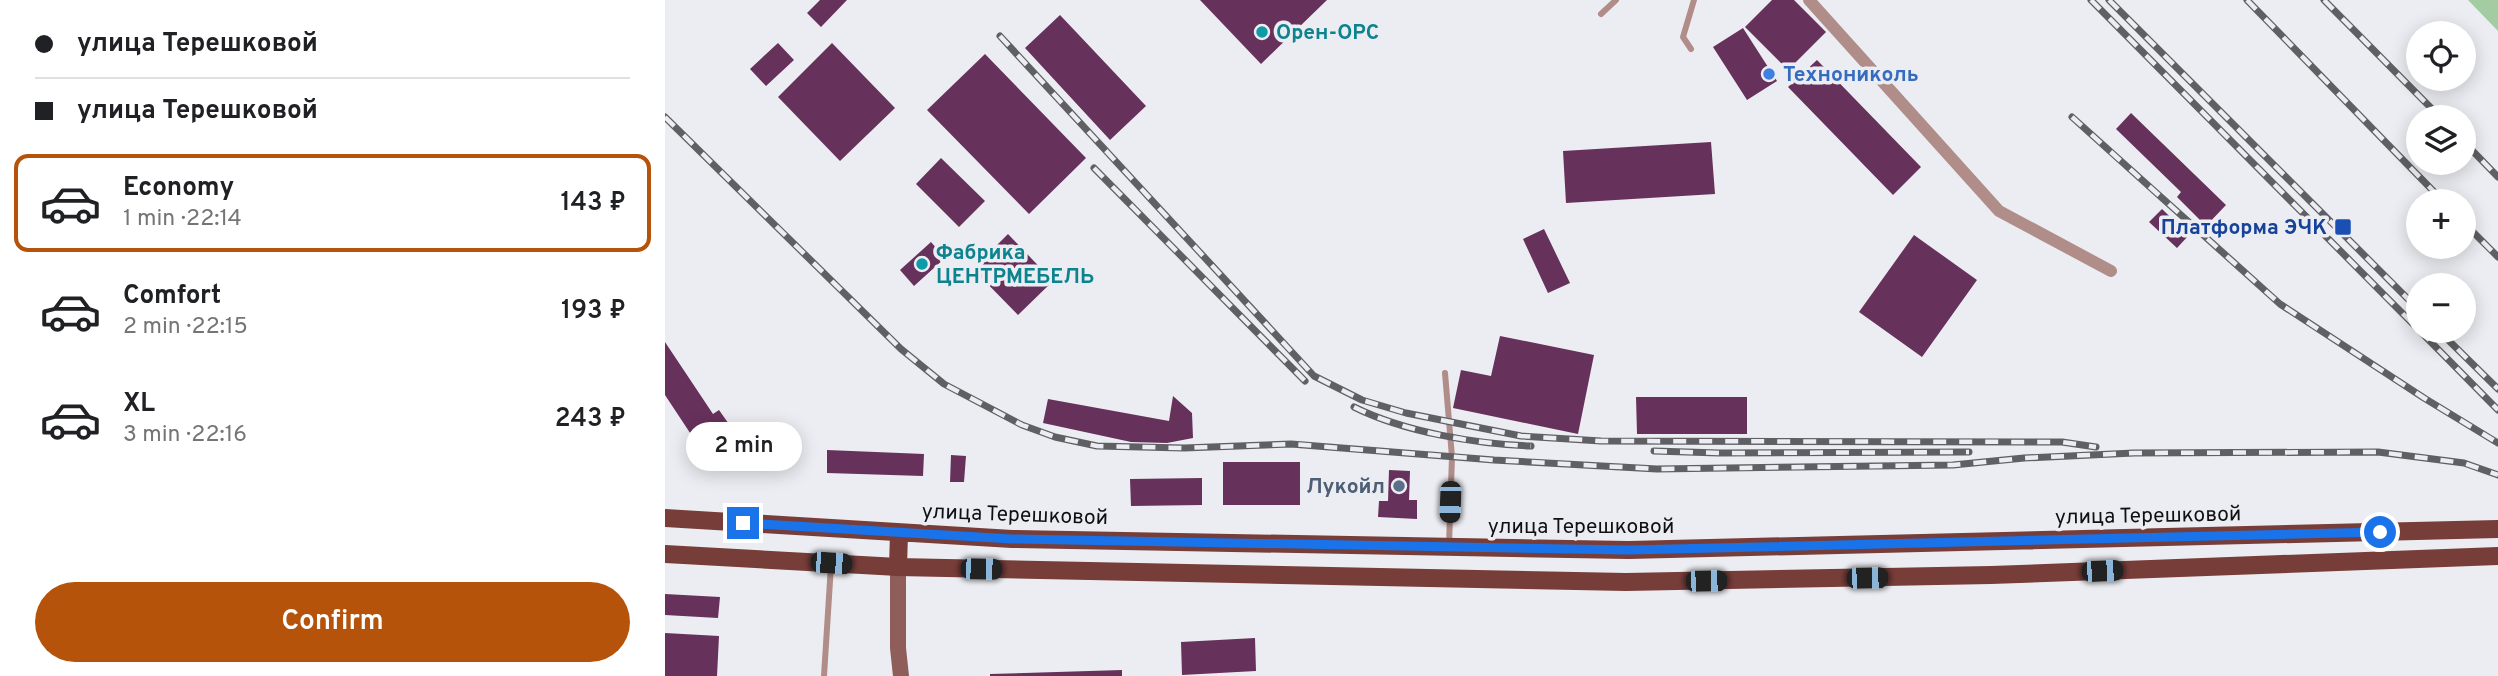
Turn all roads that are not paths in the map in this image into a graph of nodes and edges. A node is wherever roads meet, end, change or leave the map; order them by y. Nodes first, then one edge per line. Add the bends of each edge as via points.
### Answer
1 (1615, 0) edge
2 (1694, 0) edge
3 (1809, 0) edge
4 (1601, 14) dead end
5 (1691, 49) dead end
6 (2111, 271) dead end
7 (1445, 373) dead end
8 (665, 518) edge
9 (2498, 529) edge
10 (899, 533) junction
11 (1449, 547) junction
12 (665, 554) edge
13 (2498, 556) edge
14 (831, 563) junction
15 (898, 567) junction
16 (1448, 578) junction
17 (824, 676) edge
18 (901, 676) edge

1 - 4 lane
2 - 5 lane via 1683,37
3 - 6 street via 1999,211
7 - 11 lane via 1452,457
8 - 10 main road, улица Терешковой
9 - 11 main road, улица Терешковой via 1629,550
10 - 11 main road, улица Терешковой
10 - 15 main road
11 - 16 main road
12 - 14 main road
13 - 16 main road via 1880,578 1626,582
14 - 15 main road
14 - 17 lane
15 - 16 main road
15 - 18 street

